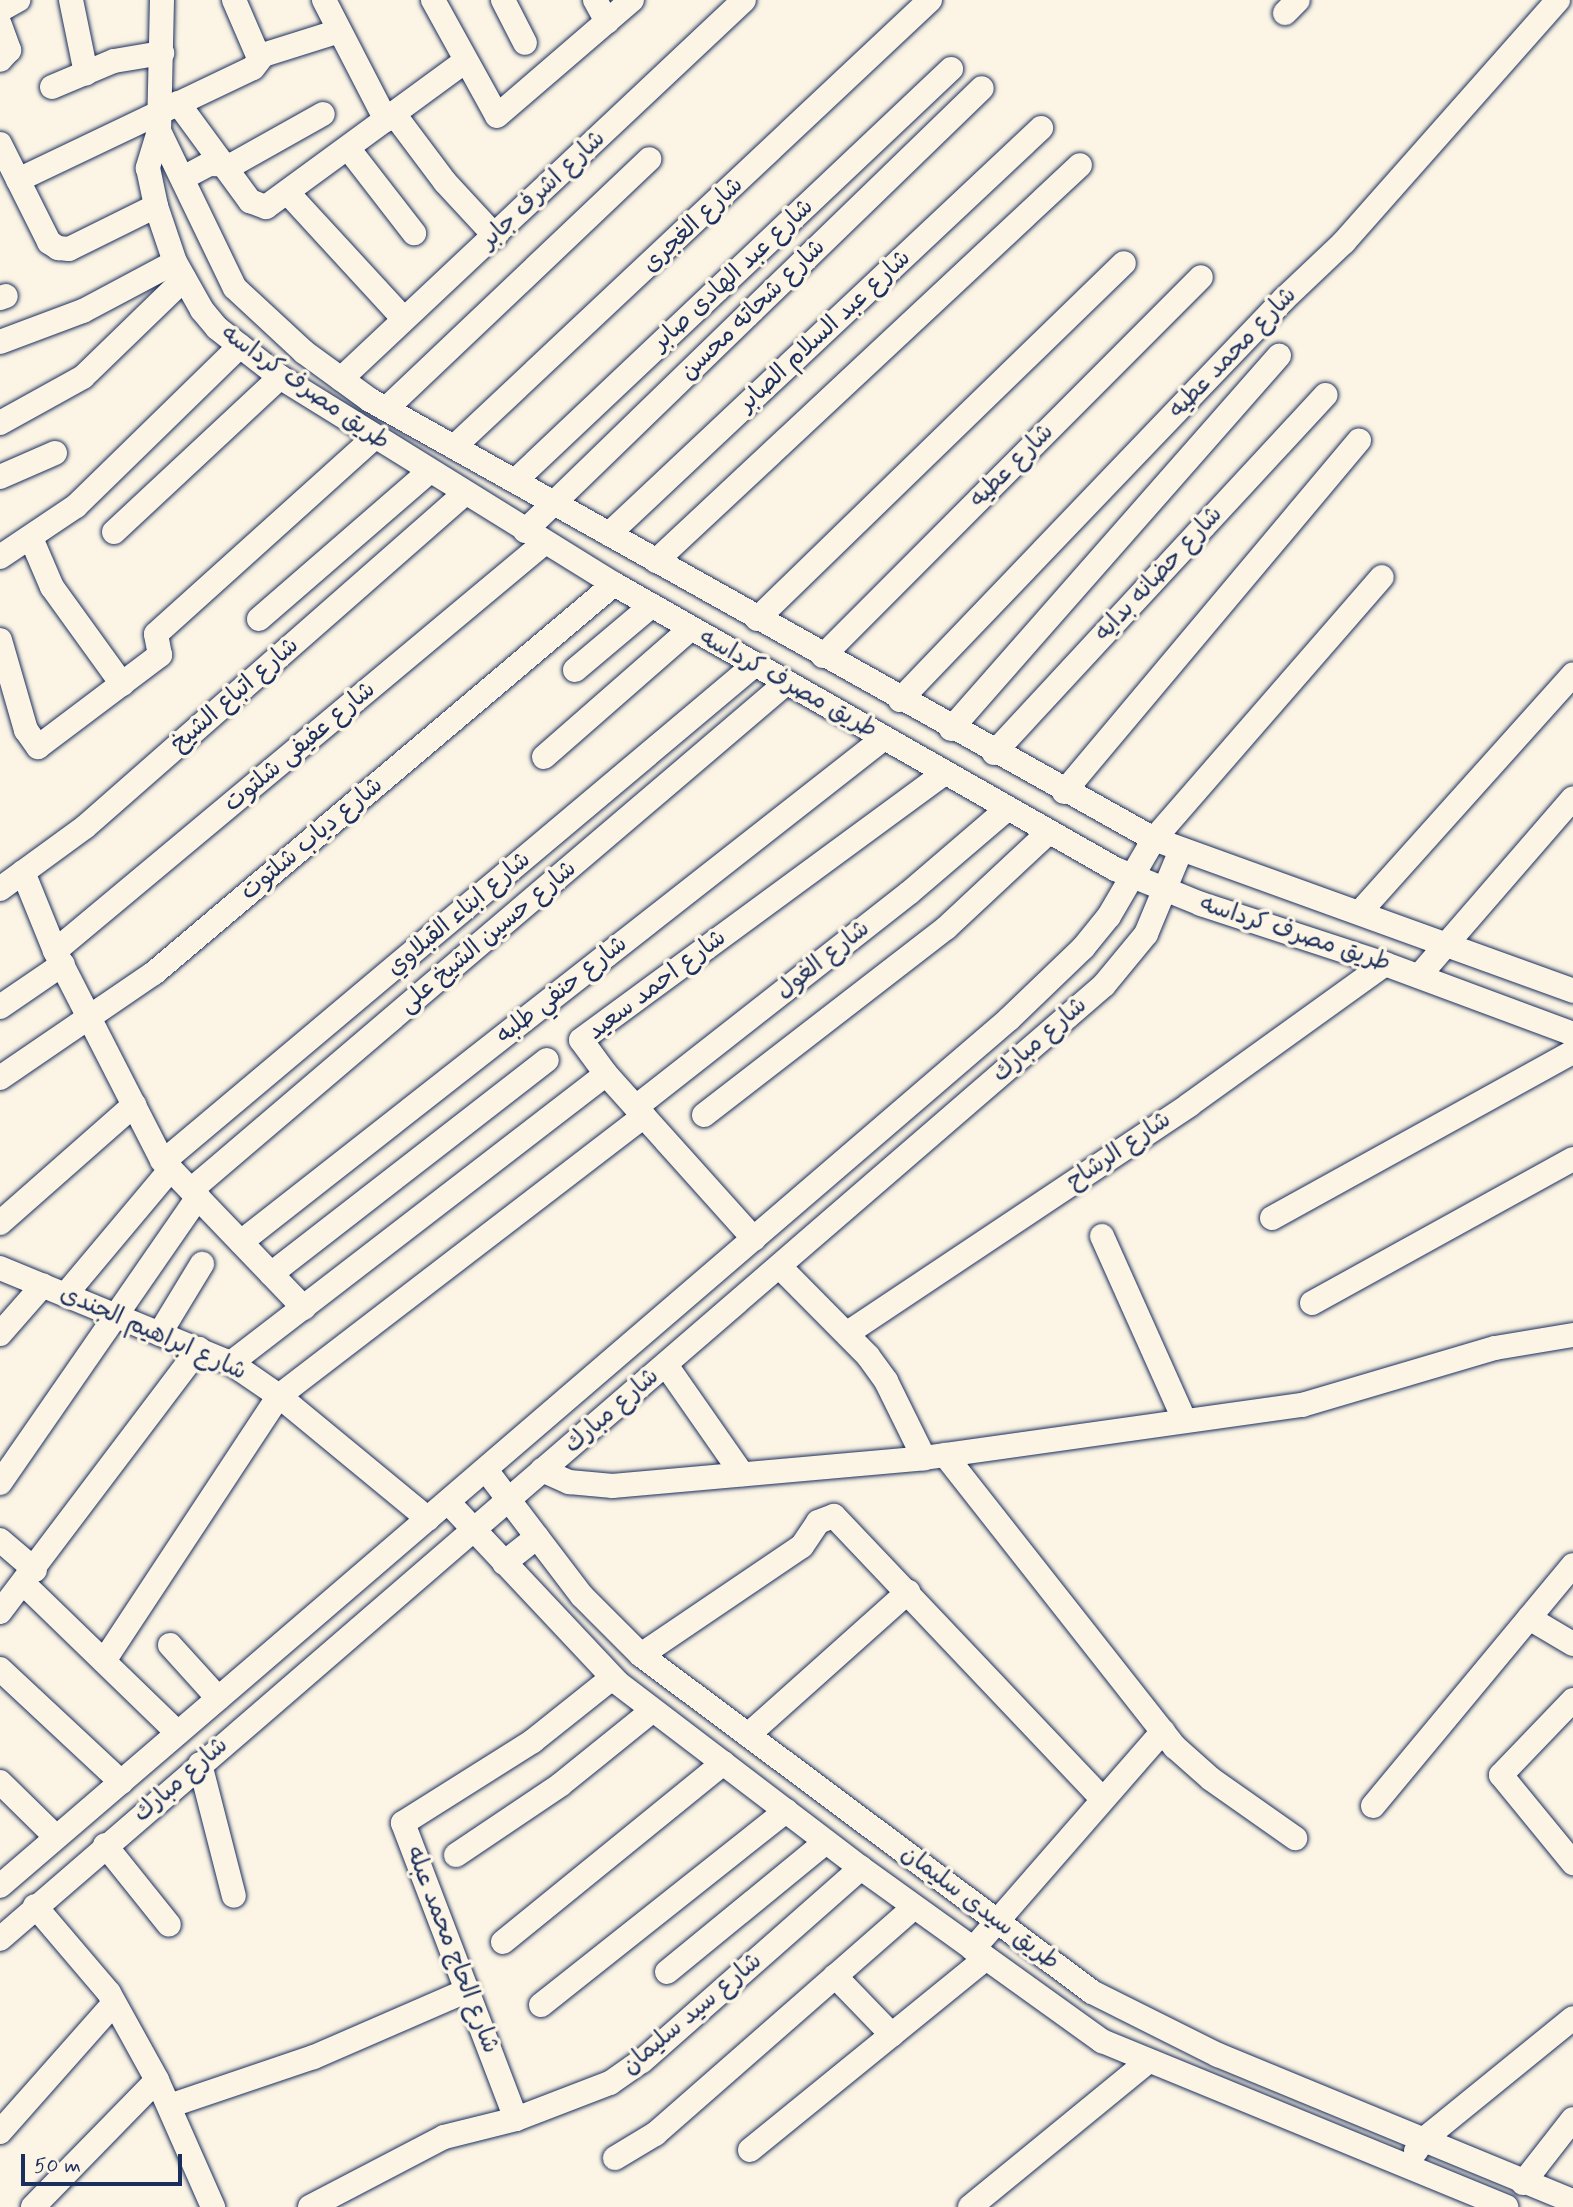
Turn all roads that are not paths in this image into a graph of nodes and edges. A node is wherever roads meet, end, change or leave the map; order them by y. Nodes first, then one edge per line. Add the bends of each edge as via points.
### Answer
1 (18, 0) edge
2 (71, 0) edge
3 (162, 0) edge
4 (234, 0) edge
5 (433, 0) edge
6 (503, 0) edge
7 (595, 0) edge
8 (632, 0) edge
9 (744, 0) edge
10 (930, 0) edge
11 (1558, 0) edge
12 (333, 3) edge
13 (0, 10) edge
14 (607, 22) junction
15 (0, 25) edge
16 (339, 31) junction
17 (525, 43) dead end
18 (162, 53) junction
19 (259, 58) junction
20 (0, 60) edge
21 (464, 62) junction
22 (951, 69) dead end
23 (86, 73) junction
24 (52, 88) dead end
25 (982, 88) dead end
26 (323, 114) dead end
27 (165, 115) junction
28 (390, 117) junction
29 (1041, 128) dead end
30 (0, 144) edge
31 (348, 148) junction
32 (649, 159) dead end
33 (222, 163) junction
34 (1080, 165) dead end
35 (183, 178) junction
36 (18, 180) junction
37 (288, 193) junction
38 (156, 206) junction
39 (414, 233) dead end
40 (495, 236) junction
41 (1124, 263) dead end
42 (179, 270) junction
43 (1201, 277) dead end
44 (404, 319) junction
45 (0, 342) edge
46 (240, 346) junction
47 (1279, 355) dead end
48 (281, 377) junction
49 (341, 379) junction
50 (1325, 395) dead end
51 (386, 409) junction
52 (0, 423) edge
53 (374, 438) junction
54 (1359, 440) dead end
55 (454, 447) junction
56 (55, 453) dead end
57 (429, 472) junction
58 (0, 477) edge
59 (515, 481) junction
60 (464, 494) junction
61 (554, 503) junction
62 (114, 532) dead end
63 (609, 534) junction
64 (535, 537) junction
65 (31, 538) junction
66 (0, 557) edge
67 (656, 561) junction
68 (1382, 577) dead end
69 (614, 584) junction
70 (651, 606) junction
71 (259, 619) dead end
72 (757, 619) junction
73 (690, 629) junction
74 (0, 640) edge
75 (823, 656) junction
76 (754, 666) junction
77 (575, 670) dead end
78 (1573, 675) edge
79 (122, 684) junction
80 (785, 684) junction
81 (900, 700) junction
82 (951, 729) junction
83 (884, 738) junction
84 (994, 753) junction
85 (544, 757) dead end
86 (944, 773) junction
87 (1064, 792) junction
88 (1573, 798) edge
89 (1007, 809) junction
90 (1049, 832) junction
91 (1154, 839) junction
92 (1181, 850) junction
93 (23, 872) junction
94 (1133, 877) junction
95 (0, 889) edge
96 (1166, 890) junction
97 (1360, 912) junction
98 (1447, 945) junction
99 (59, 958) junction
100 (1385, 964) junction
101 (1419, 976) junction
102 (1573, 991) edge
103 (0, 1007) edge
104 (89, 1017) junction
105 (1573, 1034) edge
106 (1573, 1052) edge
107 (547, 1060) dead end
108 (607, 1074) junction
109 (0, 1078) edge
110 (134, 1105) junction
111 (640, 1111) junction
112 (704, 1115) dead end
113 (1573, 1159) edge
114 (167, 1165) junction
115 (194, 1193) junction
116 (800, 1199) junction
117 (1272, 1219) dead end
118 (0, 1223) edge
119 (825, 1227) junction
120 (1102, 1236) dead end
121 (754, 1239) junction
122 (241, 1242) junction
123 (202, 1264) dead end
124 (780, 1267) junction
125 (0, 1268) edge
126 (271, 1274) junction
127 (43, 1285) junction
128 (66, 1294) junction
129 (1312, 1303) dead end
130 (304, 1308) junction
131 (116, 1315) junction
132 (160, 1332) junction
133 (849, 1332) junction
134 (0, 1334) edge
135 (1573, 1335) edge
136 (199, 1349) junction
137 (231, 1363) junction
138 (666, 1365) junction
139 (279, 1396) junction
140 (1184, 1419) junction
141 (934, 1457) junction
142 (486, 1470) junction
143 (542, 1470) junction
144 (742, 1474) junction
145 (0, 1483) edge
146 (508, 1499) junction
147 (448, 1502) junction
148 (428, 1519) junction
149 (474, 1529) junction
150 (537, 1537) junction
151 (0, 1540) edge
152 (504, 1563) junction
153 (1573, 1565) edge
154 (29, 1577) junction
155 (908, 1592) junction
156 (0, 1612) edge
157 (1529, 1618) junction
158 (1573, 1644) edge
159 (170, 1645) dead end
160 (641, 1655) junction
161 (104, 1661) junction
162 (0, 1669) edge
163 (612, 1678) junction
164 (219, 1699) junction
165 (1573, 1700) edge
166 (653, 1710) junction
167 (1163, 1731) junction
168 (178, 1733) junction
169 (748, 1735) junction
170 (723, 1763) junction
171 (200, 1764) junction
172 (0, 1782) edge
173 (121, 1782) junction
174 (1103, 1799) junction
175 (1373, 1806) dead end
176 (786, 1811) junction
177 (57, 1837) junction
178 (1295, 1839) dead end
179 (826, 1842) junction
180 (105, 1845) junction
181 (456, 1855) dead end
182 (1573, 1863) edge
183 (861, 1868) junction
184 (0, 1886) edge
185 (234, 1896) dead end
186 (35, 1906) junction
187 (914, 1906) junction
188 (997, 1921) junction
189 (169, 1925) dead end
190 (0, 1939) edge
191 (503, 1942) dead end
192 (980, 1953) junction
193 (667, 1972) dead end
194 (835, 1976) junction
195 (468, 1990) junction
196 (114, 2003) junction
197 (541, 2005) dead end
198 (1573, 2018) edge
199 (891, 2035) junction
200 (1218, 2055) junction
201 (1146, 2063) junction
202 (1272, 2076) junction
203 (157, 2080) junction
204 (1209, 2087) junction
205 (169, 2106) junction
206 (1259, 2108) junction
207 (516, 2119) junction
208 (1573, 2119) edge
209 (0, 2132) edge
210 (1423, 2140) junction
211 (750, 2150) dead end
212 (615, 2158) dead end
213 (1406, 2166) junction
214 (1523, 2183) junction
215 (1573, 2202) edge
216 (210, 2205) edge
217 (33, 2207) edge
218 (310, 2207) edge
219 (970, 2207) edge
220 (1506, 2207) edge

1 - 13 street
2 - 23 street
3 - 18 street
4 - 19 street
5 - 21 street
6 - 17 street
7 - 14 street
8 - 14 street
9 - 40 street, شارع اشرف جابر
10 - 55 street, شارع الغجرى
11 - 81 street, شارع محمد عطيه via 1344,242
12 - 16 street
14 - 21 street via 501,115 492,111
15 - 20 street via 9,50
16 - 19 street
16 - 28 street
18 - 23 street via 137,54
18 - 27 street
19 - 27 street via 253,68
21 - 28 street
22 - 59 street, شارع عبد الهادى صابر
23 - 24 street
25 - 61 street, شارع شحاته محسن
26 - 33 street via 232,165
27 - 33 street
27 - 35 street, طريق مصرف كرداسه
27 - 36 street
27 - 38 street, طريق مصرف كرداسه via 148,168
28 - 31 street
28 - 40 street
29 - 63 street, شارع عبد السلام الصابر
30 - 36 street
31 - 37 street
31 - 39 street
32 - 51 street
33 - 35 street via 209,164
33 - 37 street via 257,206
34 - 67 street
35 - 49 street, طريق مصرف كرداسه via 235,288 304,352
36 - 38 street via 49,242 63,249
37 - 44 street
38 - 42 street, طريق مصرف كرداسه
40 - 44 street, شارع اشرف جابر
41 - 72 street
42 - 45 street
42 - 46 street, طريق مصرف كرداسه via 216,328
42 - 52 street via 83,377
43 - 75 street, شارع عطيه
44 - 49 street, شارع اشرف جابر
46 - 48 street, طريق مصرف كرداسه
46 - 65 street via 76,506
47 - 82 street
48 - 53 street, طريق مصرف كرداسه
48 - 62 street
49 - 51 street, طريق مصرف كرداسه
50 - 84 street, شارع حضانه بدايه
51 - 55 street, طريق مصرف كرداسه
53 - 57 street, طريق مصرف كرداسه
53 - 79 street via 156,634 161,653
54 - 87 street
55 - 59 street, طريق مصرف كرداسه
56 - 58 street
57 - 60 street, طريق مصرف كرداسه
57 - 71 street
59 - 61 street, طريق مصرف كرداسه
60 - 64 street, طريق مصرف كرداسه
60 - 93 street, شارع اتباع الشيخ via 85,827
61 - 63 street, طريق مصرف كرداسه
61 - 64 street, شارع شحاته محسن
63 - 67 street, طريق مصرف كرداسه
64 - 69 street, طريق مصرف كرداسه
64 - 99 street, شارع عفيفى شلتوت
65 - 66 street
65 - 79 street via 52,587
67 - 72 street, طريق مصرف كرداسه
68 - 91 street, شارع مبارك
69 - 70 street, طريق مصرف كرداسه
69 - 104 street, شارع دياب شلتوت via 153,973
70 - 73 street, طريق مصرف كرداسه
70 - 77 street
72 - 75 street, طريق مصرف كرداسه
73 - 76 street, طريق مصرف كرداسه
73 - 85 street
74 - 79 street via 26,730 36,748
75 - 81 street, طريق مصرف كرداسه
76 - 80 street, طريق مصرف كرداسه
76 - 114 street, شارع ابناء القبلاوي
78 - 97 street
80 - 83 street, طريق مصرف كرداسه
80 - 115 street, شارع حسين الشيخ على
81 - 82 street, طريق مصرف كرداسه
82 - 84 street, طريق مصرف كرداسه
83 - 86 street, طريق مصرف كرداسه
83 - 122 street, شارع حنفي طلبه
84 - 87 street, طريق مصرف كرداسه
86 - 89 street, طريق مصرف كرداسه
86 - 108 street, شارع احمد سعيد via 583,1037 582,1045
87 - 91 street, طريق مصرف كرداسه
88 - 98 street
89 - 90 street, طريق مصرف كرداسه
89 - 111 street, شارع الغول
90 - 94 street, طريق مصرف كرداسه
90 - 112 street via 946,928
91 - 92 street, طريق مصرف كرداسه
91 - 94 street, شارع مبارك
92 - 96 street, شارع مبارك
92 - 97 street, طريق مصرف كرداسه
93 - 95 street, شارع اتباع الشيخ
93 - 99 street
94 - 96 street, طريق مصرف كرداسه
94 - 116 street, شارع مبارك via 1083,948 1009,1019
96 - 100 street, طريق مصرف كرداسه
96 - 119 street, شارع مبارك via 1146,934 1104,985
97 - 98 street, طريق مصرف كرداسه
98 - 101 street
98 - 102 street, طريق مصرف كرداسه
99 - 103 street, شارع عفيفى شلتوت
99 - 104 street
100 - 101 street, طريق مصرف كرداسه
100 - 133 street, شارع الرشاح via 1189,1105
101 - 105 street, طريق مصرف كرداسه
104 - 109 street, شارع دياب شلتوت
104 - 110 street
106 - 117 street
107 - 126 street
108 - 111 street, شارع احمد سعيد
108 - 130 street
110 - 114 street
110 - 118 street
111 - 121 street, شارع احمد سعيد
111 - 139 street, شارع الغول
113 - 129 street
114 - 115 street
114 - 128 street, شارع ابناء القبلاوي
115 - 122 street
115 - 131 street, شارع حسين الشيخ على
116 - 119 street
116 - 121 street, شارع مبارك
119 - 124 street, شارع مبارك
120 - 140 street
121 - 142 street, شارع مبارك
122 - 126 street
123 - 132 street
124 - 133 street
124 - 138 street, شارع مبارك
125 - 127 street, شارع ابراهيم الجندى
126 - 130 street
127 - 128 street, شارع ابراهيم الجندى
127 - 134 street
128 - 131 street, شارع ابراهيم الجندى
130 - 137 street
131 - 132 street, شارع ابراهيم الجندى
131 - 145 street, شارع حسين الشيخ على
132 - 136 street, شارع ابراهيم الجندى
133 - 141 street
135 - 140 street via 1495,1348 1302,1405
136 - 137 street, شارع ابراهيم الجندى
136 - 154 street
137 - 139 street, شارع ابراهيم الجندى
138 - 143 street, شارع مبارك
138 - 144 street
139 - 148 street, شارع ابراهيم الجندى
139 - 161 street, شارع الغول
140 - 141 street
141 - 144 street
141 - 167 street
142 - 146 street, طريق سيدى سليمان
142 - 147 street, شارع مبارك
143 - 144 street via 569,1482 612,1486
143 - 146 street, شارع مبارك
146 - 149 street, شارع مبارك
146 - 150 street, طريق سيدى سليمان
147 - 148 street, شارع مبارك
147 - 149 street, طريق سيدى سليمان
148 - 164 street, شارع مبارك
149 - 152 street, طريق سيدى سليمان
149 - 171 street, شارع مبارك
150 - 152 street
150 - 160 street, طريق سيدى سليمان via 582,1596
151 - 154 street
152 - 163 street, طريق سيدى سليمان
153 - 157 street
154 - 156 street
154 - 161 street
155 - 160 street via 839,1518 828,1516 802,1546
155 - 169 street
155 - 174 street
157 - 158 street
157 - 175 street
159 - 164 street
160 - 169 street, طريق سيدى سليمان
161 - 168 street
162 - 173 street
163 - 166 street, طريق سيدى سليمان
163 - 195 street, شارع الحاج محمد عبله via 512,1755 403,1823
164 - 168 street, شارع مبارك
165 - 182 street via 1506,1766 1501,1777
166 - 170 street, طريق سيدى سليمان
166 - 181 street via 559,1785
167 - 174 street
167 - 178 street via 1210,1779
168 - 173 street, شارع مبارك
169 - 188 street, طريق سيدى سليمان
170 - 176 street, طريق سيدى سليمان
170 - 191 street
171 - 180 street, شارع مبارك
171 - 185 street
172 - 177 street
173 - 177 street, شارع مبارك
174 - 188 street
176 - 179 street, طريق سيدى سليمان
176 - 197 street
177 - 184 street, شارع مبارك
179 - 183 street, طريق سيدى سليمان
179 - 193 street
180 - 186 street, شارع مبارك
180 - 189 street
183 - 187 street, طريق سيدى سليمان
183 - 207 street, شارع سيد سليمان via 642,2061 610,2083
186 - 190 street, شارع مبارك
186 - 196 street via 97,1975
187 - 192 street, طريق سيدى سليمان
187 - 194 street
188 - 192 street
188 - 200 street, طريق سيدى سليمان via 1092,1992
192 - 199 street
192 - 201 street, طريق سيدى سليمان via 1102,2041
194 - 199 street
194 - 212 street via 655,2134
195 - 205 street via 313,2057
195 - 207 street, شارع الحاج محمد عبله
196 - 203 street
196 - 209 street
198 - 210 street
199 - 211 street
200 - 202 street, طريق سيدى سليمان
200 - 204 street
201 - 204 street, طريق سيدى سليمان
201 - 219 street
202 - 206 street
202 - 210 street, طريق سيدى سليمان
203 - 205 street
203 - 217 street
204 - 206 street, طريق سيدى سليمان
205 - 216 street
206 - 213 street, طريق سيدى سليمان
207 - 218 street, شارع سيد سليمان via 443,2137
208 - 214 street
210 - 213 street
210 - 214 street, طريق سيدى سليمان
213 - 220 street, طريق سيدى سليمان
214 - 215 street, طريق سيدى سليمان

